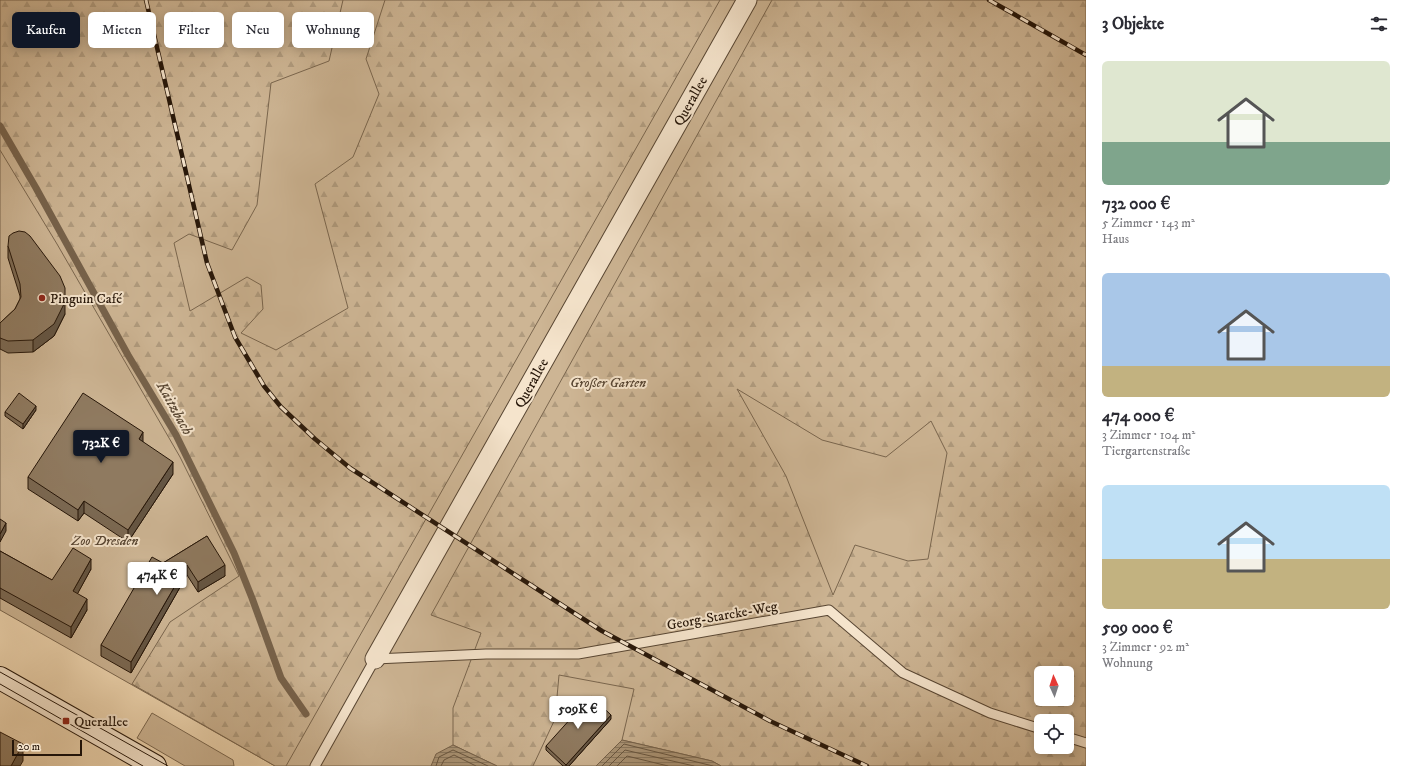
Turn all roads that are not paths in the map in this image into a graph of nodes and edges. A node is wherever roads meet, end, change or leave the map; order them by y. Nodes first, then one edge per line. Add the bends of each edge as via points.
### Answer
1 (747, 0) edge
2 (376, 659) junction
3 (0, 678) edge
4 (1034, 727) edge
5 (1074, 739) edge
6 (1086, 743) edge
7 (155, 766) edge
8 (315, 766) edge

1 - 2 street, Querallee
2 - 4 lane, Georg-Starcke-Weg via 486,654 578,654 829,610 903,673 990,713
2 - 8 lane, Querallee
3 - 7 main road
5 - 6 lane

